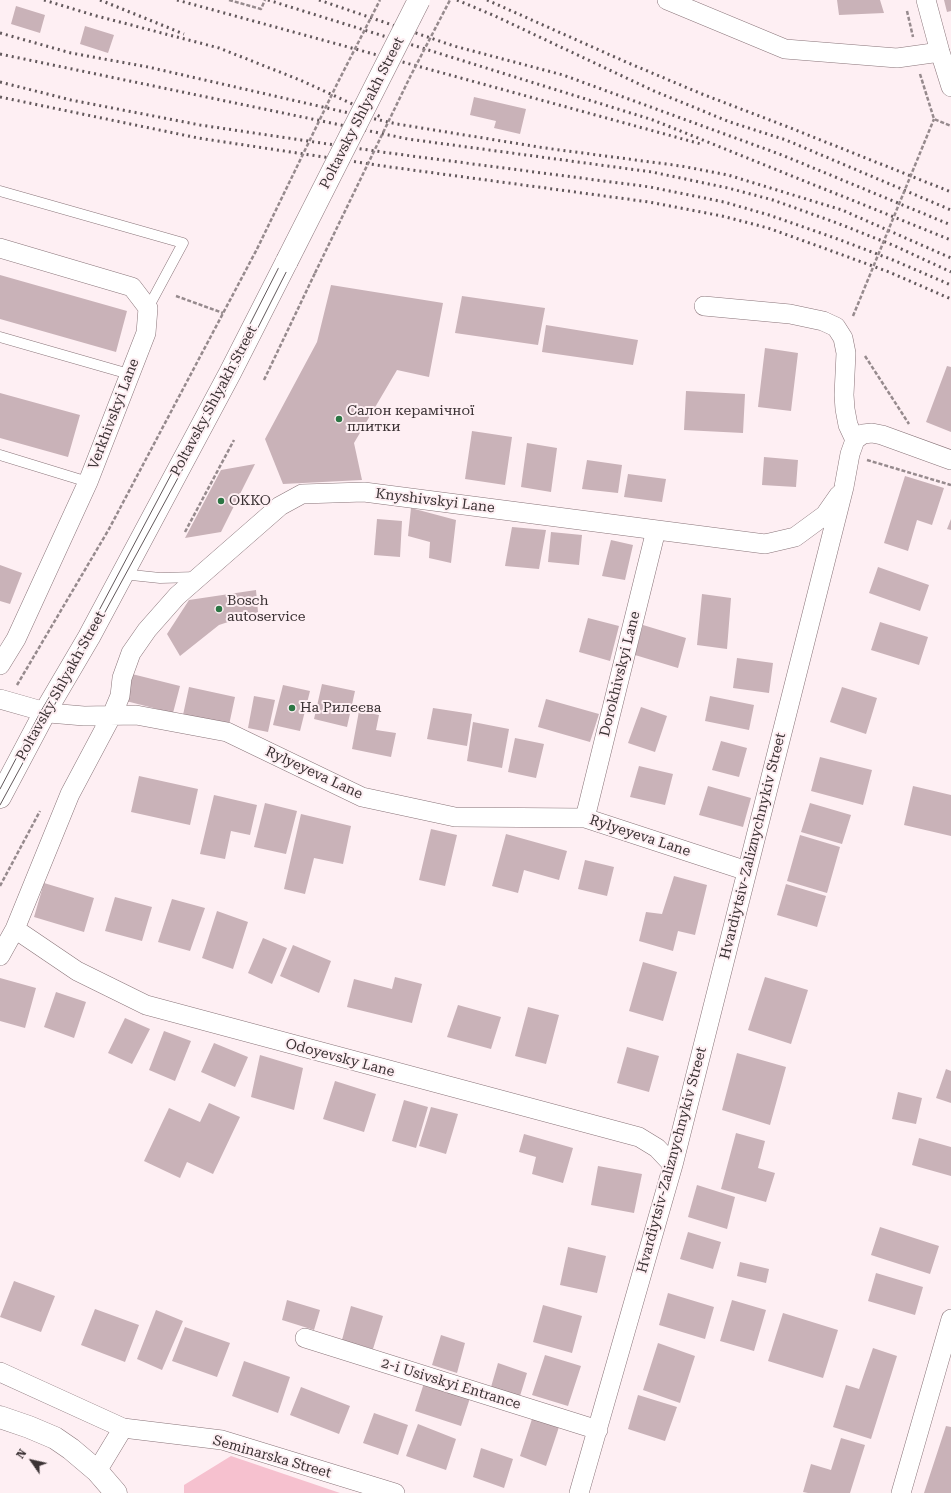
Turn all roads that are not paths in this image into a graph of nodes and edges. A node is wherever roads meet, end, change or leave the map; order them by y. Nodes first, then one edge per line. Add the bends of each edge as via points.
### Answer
1 (419, 0) edge
2 (667, 0) edge
3 (926, 0) edge
4 (940, 52) junction
5 (951, 87) edge
6 (0, 191) edge
7 (0, 248) edge
8 (704, 306) dead end
9 (148, 308) junction
10 (0, 337) edge
11 (129, 374) junction
12 (853, 447) junction
13 (0, 455) edge
14 (951, 460) edge
15 (88, 482) junction
16 (844, 487) junction
17 (656, 530) junction
18 (122, 574) junction
19 (197, 577) junction
20 (0, 665) edge
21 (4, 701) edge
22 (45, 712) junction
23 (112, 715) junction
24 (0, 797) edge
25 (585, 818) junction
26 (747, 871) junction
27 (15, 929) junction
28 (0, 956) edge
29 (673, 1165) junction
30 (951, 1319) edge
31 (305, 1338) dead end
32 (0, 1372) edge
33 (0, 1417) edge
34 (123, 1428) junction
35 (598, 1430) junction
36 (97, 1471) junction
37 (116, 1493) edge
38 (395, 1493) edge
39 (579, 1493) edge
40 (901, 1493) edge

1 - 18 main road, Poltavsky Shlyakh Street, bridge via 230,373
2 - 4 street via 785,49 897,58
3 - 4 street
4 - 5 street
6 - 9 lane via 183,242
7 - 9 street via 132,287
8 - 12 street via 790,314 823,321 836,327 843,338 846,353 845,409
9 - 11 street, Verkhivskyi Lane via 146,333
10 - 11 lane
11 - 15 street, Verkhivskyi Lane
12 - 14 street via 863,434 872,433
12 - 16 street, Hvardiytsiv-Zaliznychnykiv Street
13 - 15 lane
15 - 20 street, Verkhivskyi Lane via 16,640
16 - 17 street, Knyshivskyi Lane via 825,515 795,537 765,544
16 - 26 street, Hvardiytsiv-Zaliznychnykiv Street
17 - 19 street, Knyshivskyi Lane via 364,492 302,494 280,506
17 - 25 street, Dorokhivskyi Lane
18 - 19 lane via 160,578
18 - 22 main road, Poltavsky Shlyakh Street
19 - 23 street, Knyshivskyi Lane via 147,630 131,653 122,678 120,696
21 - 22 street, Rylyeyeva Lane
22 - 23 street, Rylyeyeva Lane via 84,716
22 - 24 main road, Poltavsky Shlyakh Street
23 - 25 street, Rylyeyeva Lane via 136,715 227,732 362,797 455,817
23 - 27 street, Knyshivskyi Lane via 70,794
25 - 26 street, Rylyeyeva Lane
26 - 29 street, Hvardiytsiv-Zaliznychnykiv Street
27 - 28 street, Knyshivskyi Lane
27 - 29 street, Odoyevsky Lane via 77,971 146,1005 639,1137 657,1148
29 - 35 street, Hvardiytsiv-Zaliznychnykiv Street
30 - 40 street
31 - 35 street, 2-i Usivskyi Entrance
32 - 34 street, Seminarska Street
33 - 36 main road via 55,1438
34 - 36 street
34 - 38 street, Seminarska Street via 222,1440
35 - 39 street, Hvardiytsiv-Zaliznychnykiv Street
36 - 37 main road

